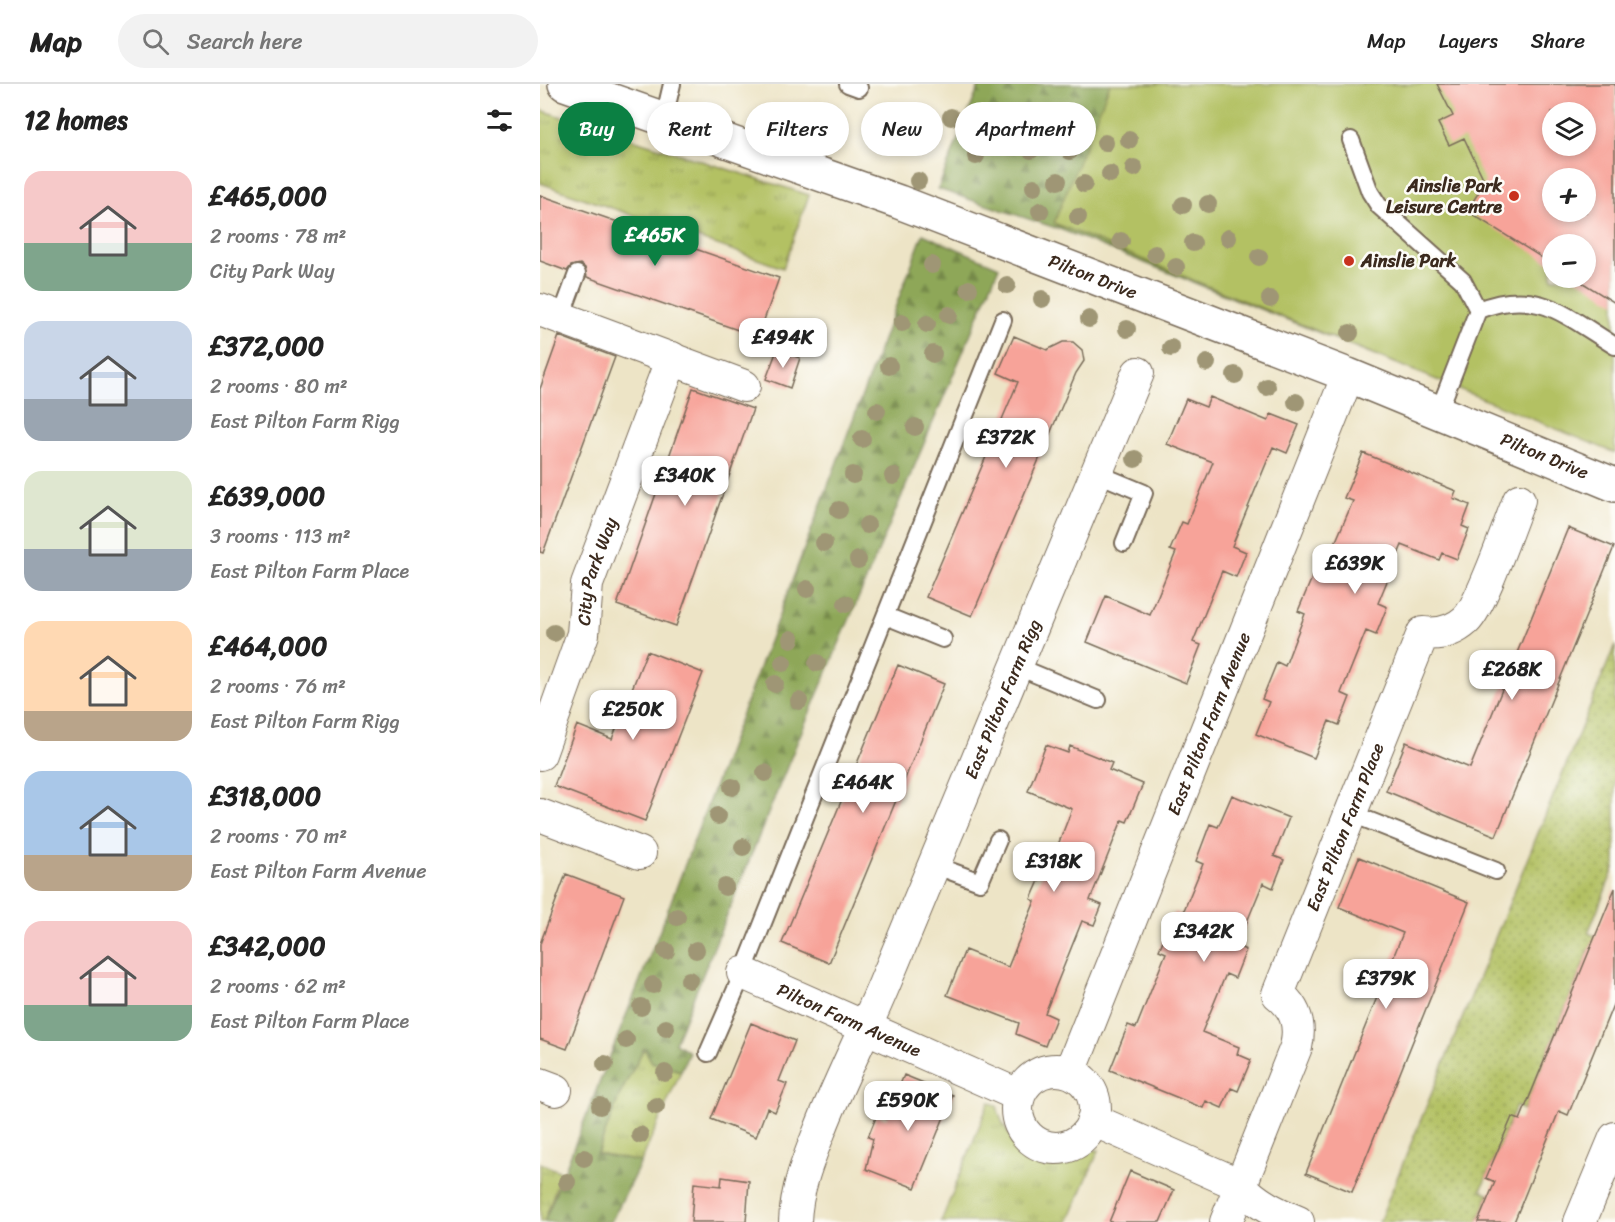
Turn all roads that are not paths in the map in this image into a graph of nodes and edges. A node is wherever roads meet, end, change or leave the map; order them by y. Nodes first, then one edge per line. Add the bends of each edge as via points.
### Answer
1 (565, 84) edge
2 (672, 84) edge
3 (668, 102) edge
4 (647, 112) edge
5 (1351, 140) dead end
6 (733, 143) edge
7 (577, 274) dead end
8 (1478, 310) junction
9 (550, 313) edge
10 (1003, 320) dead end
11 (1615, 345) edge
12 (672, 358) junction
13 (1138, 373) dead end
14 (1348, 375) junction
15 (744, 386) dead end
16 (1438, 413) junction
17 (1096, 473) junction
18 (1615, 485) edge
19 (1519, 500) dead end
20 (1124, 543) dead end
21 (886, 616) junction
22 (943, 639) dead end
23 (1016, 666) junction
24 (1098, 700) dead end
25 (540, 754) edge
26 (1350, 813) junction
27 (540, 815) edge
28 (998, 840) dead end
29 (640, 854) dead end
30 (934, 865) junction
31 (1496, 871) dead end
32 (743, 973) junction
33 (865, 1025) junction
34 (708, 1053) dead end
35 (1070, 1072) junction
36 (1018, 1095) junction
37 (1093, 1120) junction
38 (1615, 1138) edge
39 (1240, 1185) junction
40 (795, 1222) edge
41 (1226, 1222) edge
42 (1298, 1222) edge
43 (1580, 1222) edge

1 - 4 street, Pilton Drive
2 - 3 lane
5 - 8 lane via 1379,206 1457,275
6 - 14 street, Pilton Drive via 899,202
7 - 9 lane
8 - 11 lane via 1508,301 1538,302 1555,308
8 - 16 lane
9 - 12 street
10 - 21 lane
12 - 15 street
12 - 25 street, City Park Way via 587,584 583,634
13 - 17 street, East Pilton Farm Rigg
14 - 16 street, Pilton Drive
14 - 35 street, East Pilton Farm Avenue
16 - 18 street, Pilton Drive
17 - 20 lane via 1144,493
17 - 23 street, East Pilton Farm Rigg
19 - 26 street, East Pilton Farm Place via 1471,615 1453,629 1423,633
21 - 22 lane
21 - 32 lane
23 - 24 lane
23 - 30 street, East Pilton Farm Rigg
26 - 31 lane
26 - 39 street, East Pilton Farm Place via 1278,994 1299,1023 1298,1040
27 - 29 street
28 - 30 lane via 980,882
30 - 33 street, East Pilton Farm Rigg
32 - 33 street, Pilton Farm Avenue
32 - 34 lane
33 - 36 street, Pilton Farm Avenue
33 - 40 street, East Pilton Farm Rigg via 804,1171
35 - 36 street via 1058,1069 1034,1076
35 - 37 street via 1088,1086 1093,1097
36 - 37 street via 1020,1125 1043,1146 1056,1148 1079,1140
37 - 39 street
38 - 43 street
39 - 41 street
39 - 42 street via 1276,1213

